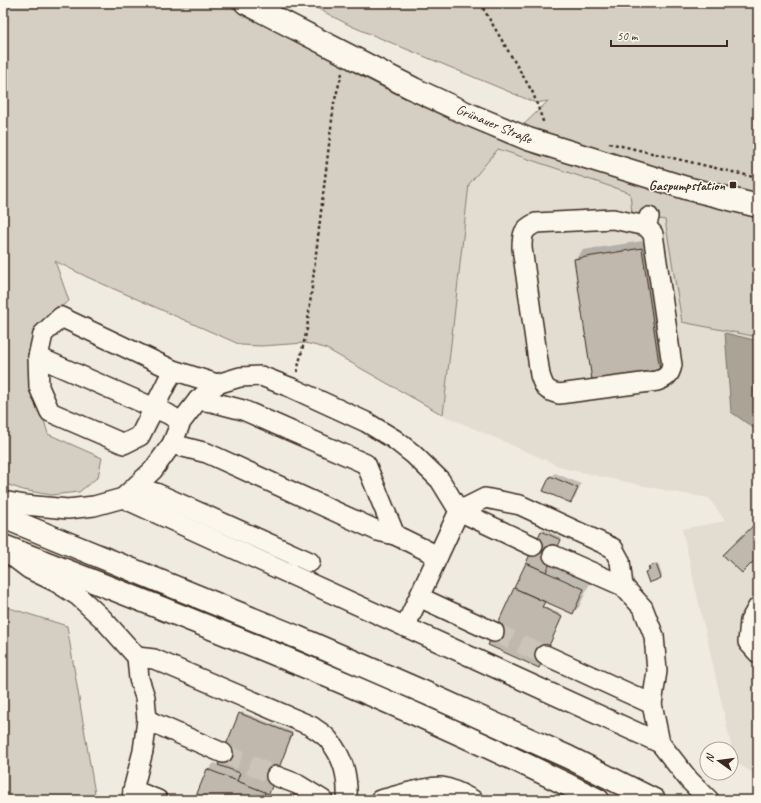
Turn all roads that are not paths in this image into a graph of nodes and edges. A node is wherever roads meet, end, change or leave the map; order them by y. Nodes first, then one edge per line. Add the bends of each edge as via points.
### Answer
1 (246, 3) edge
2 (758, 206) edge
3 (647, 221) joint
4 (38, 357) junction
5 (173, 370) junction
6 (217, 384) junction
7 (198, 400) junction
8 (154, 408) junction
9 (181, 422) junction
10 (172, 444) junction
11 (130, 493) junction
12 (3, 501) edge
13 (459, 511) junction
14 (3, 517) edge
15 (395, 535) junction
16 (534, 546) dead end
17 (3, 548) edge
18 (554, 555) dead end
19 (438, 556) junction
20 (310, 562) dead end
21 (623, 586) junction
22 (419, 597) junction
23 (758, 607) edge
24 (405, 627) junction
25 (494, 632) tunnel mouth
26 (758, 653) edge
27 (545, 655) tunnel mouth
28 (137, 657) junction
29 (652, 704) junction
30 (147, 720) junction
31 (660, 743) junction
32 (223, 754) tunnel mouth
33 (276, 776) tunnel mouth
34 (132, 795) edge
35 (158, 800) edge
36 (323, 800) edge
37 (347, 800) edge
38 (380, 800) edge
39 (470, 800) edge
40 (598, 800) edge
41 (654, 800) edge
42 (709, 800) edge

1 - 2 main road, Grünauer Straße via 468,114 544,137 686,188
3 - 3 lane via 613,219 536,223 522,234 540,375 543,386 550,392 559,394 657,380 665,378 670,372 672,365 653,234
4 - 5 lane via 43,334 61,317
4 - 8 lane
4 - 8 lane via 39,387 50,412 124,444 140,436
5 - 6 lane
5 - 8 lane
6 - 7 lane
6 - 13 lane via 240,377 261,376 366,422 413,454 440,480
7 - 9 lane
7 - 15 lane via 243,410 366,464
8 - 9 lane
9 - 10 lane
10 - 11 lane via 153,470
10 - 15 lane via 207,453 378,531
11 - 12 lane via 94,506 68,509
11 - 20 lane via 156,492
11 - 24 lane
13 - 16 lane
13 - 19 lane
13 - 21 lane via 485,498 520,505 613,548 620,561
14 - 41 main road via 297,637 568,757
15 - 19 lane
17 - 28 lane via 29,569 78,596
17 - 40 main road via 151,604 313,670
18 - 21 lane
19 - 22 lane
21 - 29 lane via 644,608 654,636 657,671
22 - 24 lane
22 - 25 lane
23 - 26 lane via 750,620 748,642
24 - 31 lane
27 - 29 lane
28 - 30 lane
28 - 37 lane via 154,659 311,726 328,738 342,761 348,783
29 - 31 lane
30 - 32 lane
30 - 34 lane via 143,751
31 - 42 lane
33 - 36 lane via 297,784
34 - 35 lane
38 - 39 lane via 441,787 454,790

